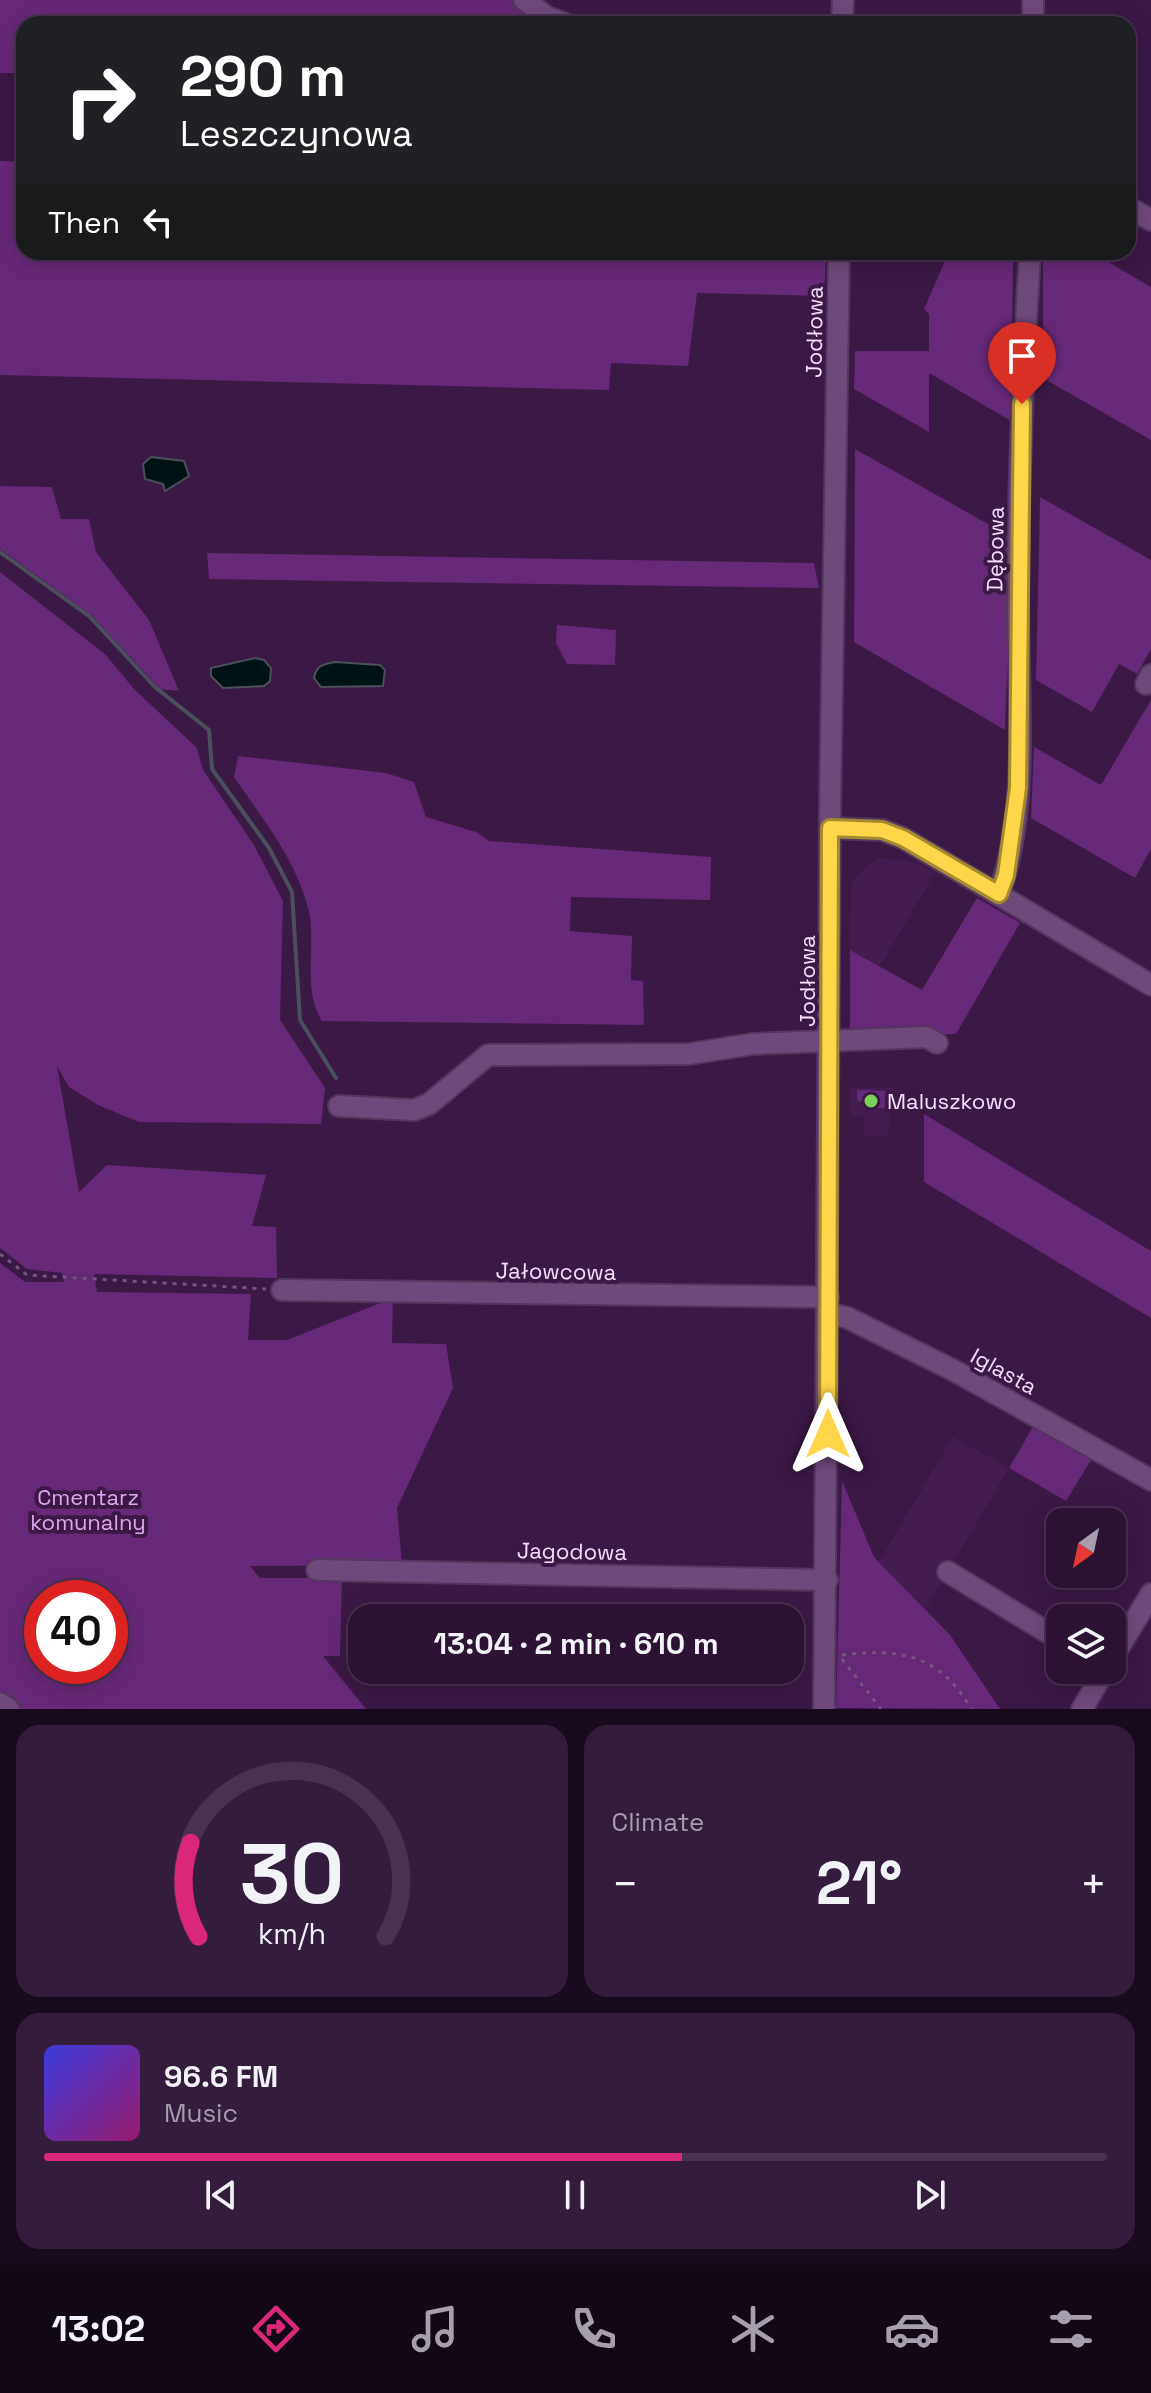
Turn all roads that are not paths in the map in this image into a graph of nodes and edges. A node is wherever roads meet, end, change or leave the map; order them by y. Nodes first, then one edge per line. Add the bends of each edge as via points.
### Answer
1 (524, 0) edge
2 (546, 16) edge
3 (839, 260) edge
4 (1030, 260) edge
5 (830, 828) junction
6 (999, 894) junction
7 (1151, 985) edge
8 (831, 1041) junction
9 (937, 1043) dead end
10 (339, 1106) dead end
11 (282, 1290) road end
12 (829, 1305) junction
13 (1151, 1480) edge
14 (317, 1570) dead end
15 (948, 1572) dead end
16 (827, 1580) junction
17 (1151, 1594) edge
18 (1046, 1632) edge
19 (1126, 1636) edge
20 (1097, 1684) edge
21 (0, 1703) edge
22 (9, 1709) edge
23 (824, 1709) edge
24 (1082, 1709) edge

1 - 2 street
3 - 5 street, Jodłowa
4 - 6 street, Dębowa via 1021,443 1018,788
5 - 6 street via 882,830 903,838
5 - 8 street, Jodłowa
6 - 7 street
8 - 9 street via 926,1037
8 - 10 street via 752,1044 689,1054 488,1055 429,1104 414,1110
8 - 12 street, Jodłowa
11 - 12 street, Jałowcowa
12 - 13 street, Iglasta
12 - 16 street, Jodłowa
14 - 16 street, Jagodowa
15 - 18 street
16 - 23 street, Jodłowa
17 - 19 street
20 - 24 street
21 - 22 street

